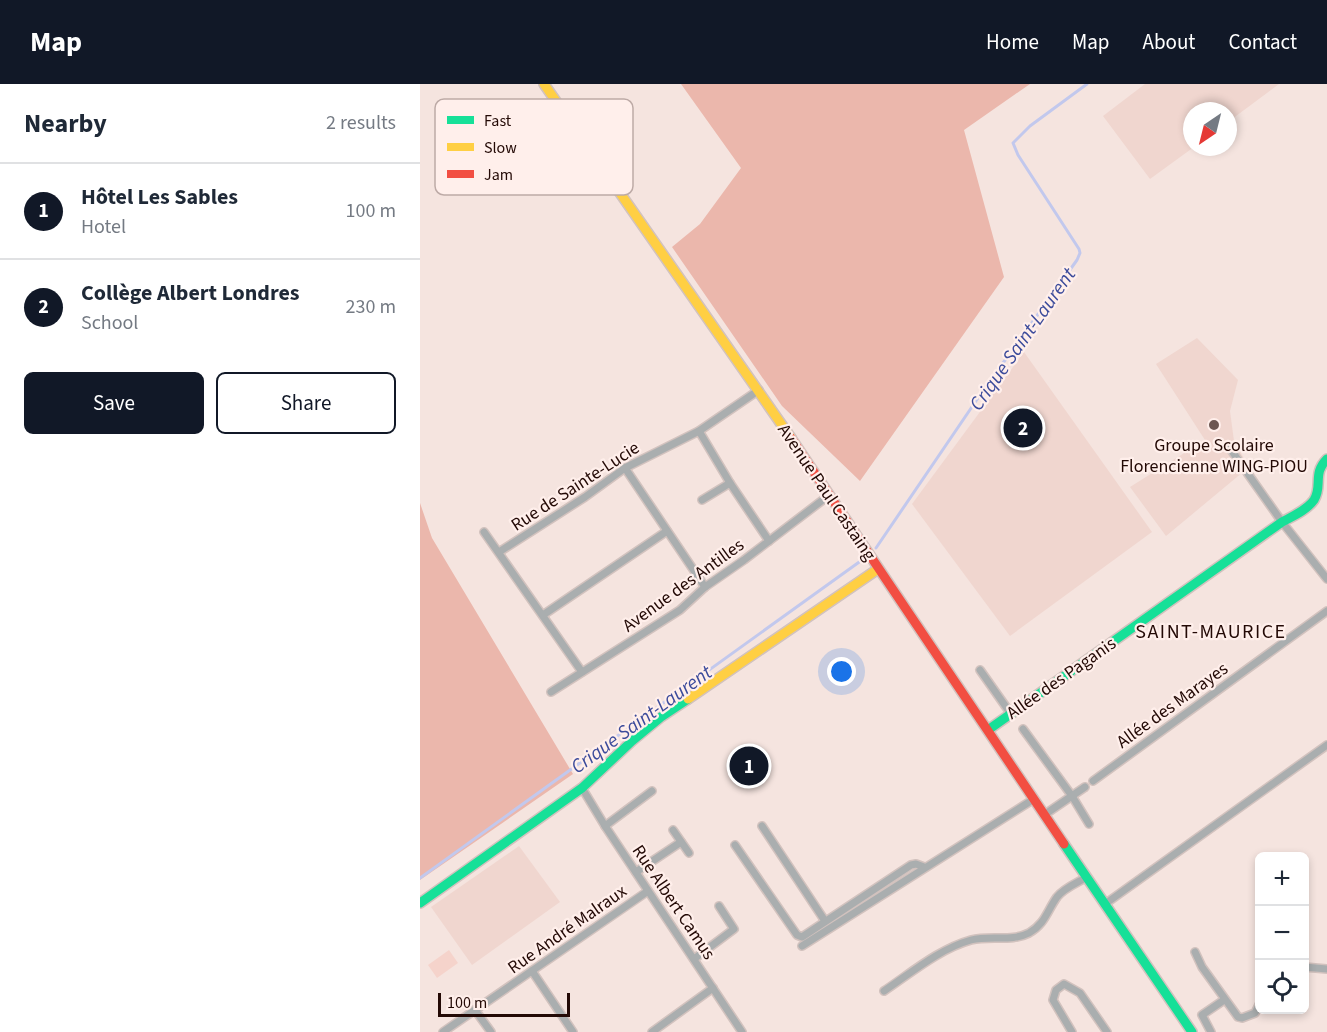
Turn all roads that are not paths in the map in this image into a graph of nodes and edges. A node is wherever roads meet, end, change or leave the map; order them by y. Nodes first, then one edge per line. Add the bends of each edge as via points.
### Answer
1 (544, 84) edge
2 (555, 99) edge
3 (622, 195) edge
4 (759, 390) junction
5 (699, 431) junction
6 (1229, 447) dead end
7 (1327, 459) edge
8 (625, 468) junction
9 (730, 483) junction
10 (828, 496) junction
11 (702, 500) dead end
12 (1282, 522) junction
13 (667, 531) junction
14 (484, 532) dead end
15 (770, 541) junction
16 (499, 552) junction
17 (878, 568) junction
18 (1327, 579) edge
19 (705, 587) junction
20 (1327, 611) edge
21 (543, 615) junction
22 (980, 670) dead end
23 (582, 672) junction
24 (551, 692) dead end
25 (1011, 714) junction
26 (1023, 729) dead end
27 (988, 730) junction
28 (1327, 745) edge
29 (1093, 781) dead end
30 (1086, 787) dead end
31 (582, 788) junction
32 (652, 791) dead end
33 (1072, 796) junction
34 (1034, 800) junction
35 (1044, 815) junction
36 (1089, 824) dead end
37 (605, 825) junction
38 (762, 826) dead end
39 (673, 830) dead end
40 (681, 842) junction
41 (735, 845) dead end
42 (689, 853) dead end
43 (924, 867) junction
44 (636, 872) junction
45 (1087, 877) junction
46 (648, 891) junction
47 (420, 903) edge
48 (1105, 904) junction
49 (718, 906) dead end
50 (825, 921) junction
51 (802, 946) dead end
52 (1195, 952) dead end
53 (694, 959) junction
54 (1309, 967) edge
55 (1327, 969) edge
56 (532, 971) junction
57 (713, 988) junction
58 (884, 991) dead end
59 (1224, 1000) junction
60 (475, 1010) junction
61 (1255, 1013) edge
62 (443, 1032) edge
63 (491, 1032) edge
64 (573, 1032) edge
65 (652, 1032) edge
66 (742, 1032) edge
67 (1072, 1032) edge
68 (1107, 1032) edge
69 (1192, 1032) edge
70 (1211, 1032) edge

1 - 2 street, Avenue Paul Castaing
3 - 4 street, Avenue Paul Castaing
4 - 5 street, Rue de Sainte-Lucie
4 - 10 street, Avenue Paul Castaing
5 - 8 street, Rue de Sainte-Lucie
5 - 9 street
6 - 12 street
7 - 12 street, Allée des Paganis via 1318,469 1313,501
8 - 13 street
8 - 16 street, Rue de Sainte-Lucie
9 - 11 street
9 - 15 street
10 - 15 street, Avenue des Antilles
10 - 17 street, Avenue Paul Castaing
12 - 18 street
12 - 25 street, Allée des Paganis
13 - 19 street
13 - 21 street
14 - 16 street
15 - 19 street, Avenue des Antilles
16 - 21 street
17 - 27 street, Avenue Paul Castaing
17 - 31 street via 661,717
19 - 23 street, Avenue des Antilles via 680,610
20 - 29 street, Allée des Marayes
21 - 23 street
22 - 25 street
23 - 24 street, Avenue des Antilles
25 - 27 street, Allée des Paganis
26 - 33 street
27 - 34 street, Avenue Paul Castaing
28 - 48 street
30 - 33 street
31 - 37 street, Rue Albert Camus
31 - 47 street
32 - 37 street
33 - 35 street
33 - 36 street
34 - 35 street, Avenue Paul Castaing
34 - 43 street
35 - 45 street, Avenue Paul Castaing
37 - 44 street, Rue Albert Camus
38 - 50 street
39 - 40 street
40 - 42 street
40 - 44 street
41 - 50 street via 796,935 802,937
43 - 50 street via 910,865
43 - 51 street
44 - 46 street, Rue Albert Camus
45 - 48 street, Avenue Paul Castaing
45 - 58 street via 1060,894 1043,923 1030,932 960,944
46 - 53 street, Rue Albert Camus
46 - 56 street, Rue André Malraux
48 - 69 street, Avenue Paul Castaing
49 - 53 street via 734,929
52 - 59 street
53 - 57 street, Rue Albert Camus
54 - 55 street
56 - 60 street, Rue André Malraux
56 - 64 street
57 - 65 street
57 - 66 street, Rue Albert Camus
59 - 61 street via 1238,1017
59 - 70 street via 1202,1016
60 - 62 street, Rue André Malraux
60 - 63 street
67 - 68 street via 1053,1000 1056,990 1064,984 1080,993

